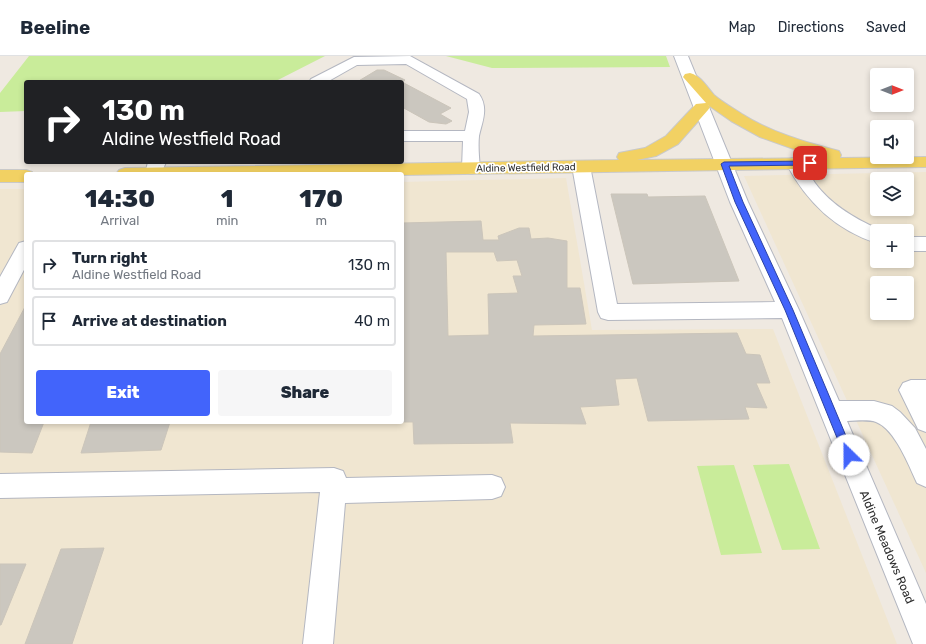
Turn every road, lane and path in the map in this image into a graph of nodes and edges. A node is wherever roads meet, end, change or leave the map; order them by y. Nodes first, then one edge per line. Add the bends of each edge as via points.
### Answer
1 (681, 56) edge
2 (690, 77) junction
3 (320, 80) edge
4 (702, 107) junction
5 (404, 136) edge
6 (471, 137) junction
7 (870, 160) edge
8 (870, 162) edge
9 (914, 162) edge
10 (926, 162) edge
11 (795, 163) junction
12 (724, 164) junction
13 (581, 166) junction
14 (265, 167) edge
15 (471, 168) junction
16 (220, 172) edge
17 (0, 176) edge
18 (24, 176) edge
19 (870, 233) edge
20 (914, 244) edge
21 (926, 244) edge
22 (24, 252) edge
23 (0, 296) edge
24 (789, 310) junction
25 (926, 390) edge
26 (831, 412) junction
27 (888, 415) junction
28 (925, 419) edge
29 (926, 476) edge
30 (0, 486) edge
31 (492, 487) dead end
32 (333, 491) junction
33 (919, 608) edge
34 (926, 639) edge
35 (318, 644) edge

1 - 2 street, Aldine Meadows Road
2 - 4 street, Aldine Meadows Road
2 - 7 main road via 710,99 766,134 816,152
3 - 6 street via 354,61 410,60 474,97 476,120
4 - 12 street, Aldine Meadows Road
4 - 13 main road via 672,140 650,152
5 - 6 street
6 - 15 street
8 - 11 main road, Aldine Westfield Road
9 - 10 main road, Aldine Westfield Road
11 - 12 main road, Aldine Westfield Road
11 - 19 street via 810,191 824,206 844,220
12 - 13 main road, Aldine Westfield Road
12 - 24 street, Aldine Meadows Road
13 - 15 main road, Aldine Westfield Road
13 - 24 street via 608,312
14 - 15 main road, Aldine Westfield Road
14 - 16 main road, Aldine Westfield Road
17 - 18 main road
20 - 21 street
22 - 23 street
24 - 26 street, Aldine Meadows Road
25 - 28 street via 911,390
26 - 27 street via 875,411
26 - 33 street, Aldine Meadows Road
27 - 28 street
27 - 29 street via 902,428
30 - 32 street via 334,480
31 - 32 street
32 - 35 street
33 - 34 street, Aldine Meadows Road

